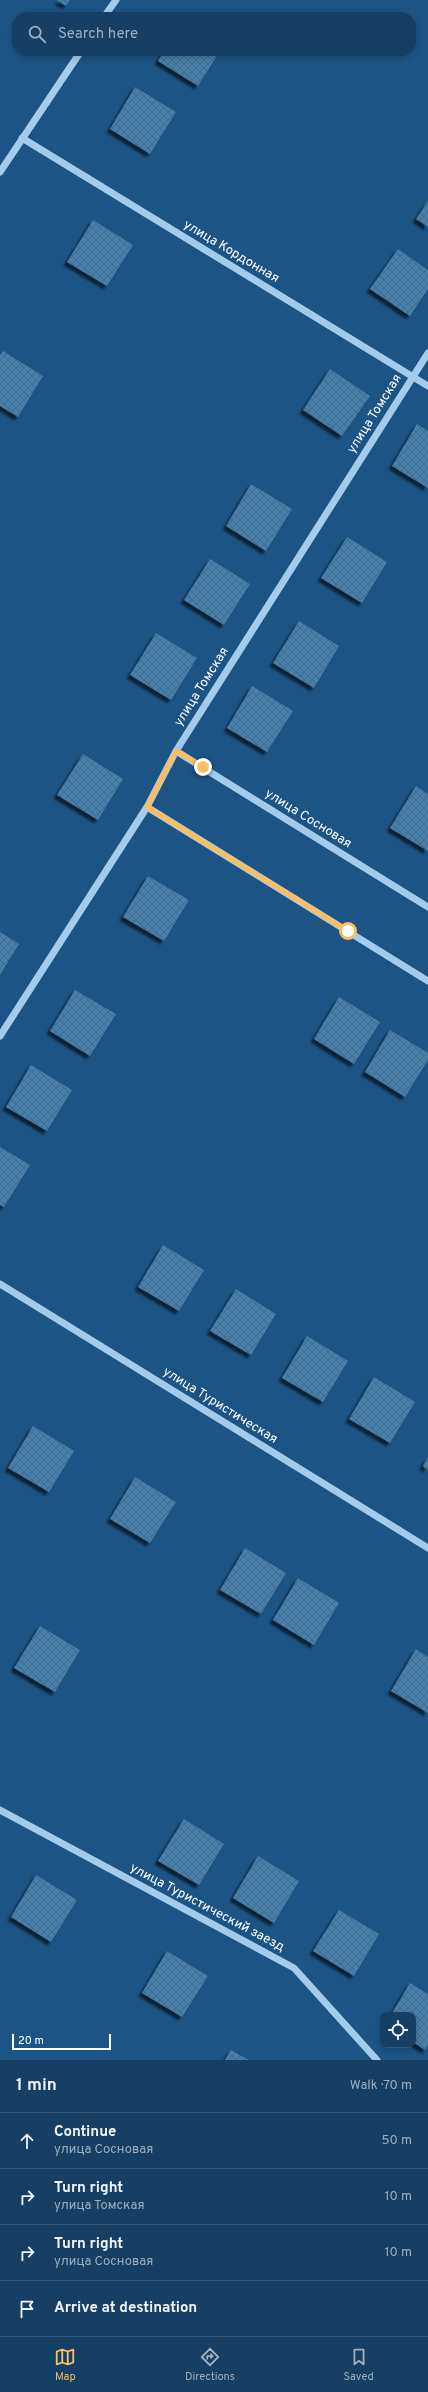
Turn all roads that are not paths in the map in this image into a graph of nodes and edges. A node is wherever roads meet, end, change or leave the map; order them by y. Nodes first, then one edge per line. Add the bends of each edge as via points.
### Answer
1 (116, 0) edge
2 (108, 12) edge
3 (78, 56) edge
4 (22, 138) junction
5 (0, 172) edge
6 (428, 353) edge
7 (413, 377) junction
8 (428, 386) edge
9 (176, 751) junction
10 (147, 807) junction
11 (428, 907) edge
12 (428, 981) edge
13 (0, 1036) edge
14 (0, 1284) edge
15 (428, 1548) edge
16 (0, 1810) edge
17 (377, 2060) edge

1 - 2 street
3 - 4 street
4 - 5 street
4 - 7 street, улица Кордонная
6 - 7 street, улица Томская
7 - 8 street, улица Кордонная
7 - 9 street, улица Томская
9 - 10 street, улица Томская
9 - 11 street, улица Сосновая
10 - 12 street
10 - 13 street, улица Томская
14 - 15 street, улица Туристическая
16 - 17 street, улица Туристический заезд via 294,1968

